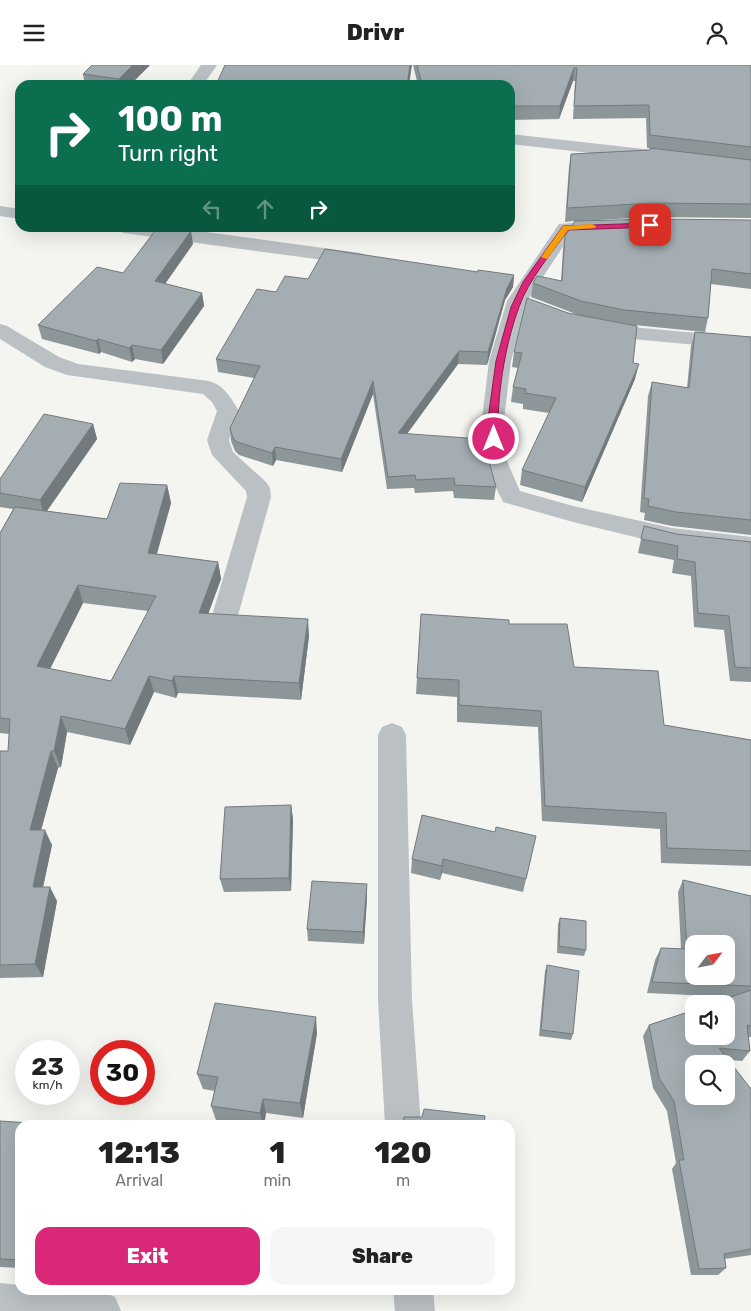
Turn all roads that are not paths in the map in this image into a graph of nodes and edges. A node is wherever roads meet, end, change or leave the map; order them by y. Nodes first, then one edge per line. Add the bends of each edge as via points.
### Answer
1 (209, 65) edge
2 (198, 80) edge
3 (515, 140) edge
4 (676, 158) edge
5 (0, 211) edge
6 (15, 212) edge
7 (622, 225) edge
8 (161, 232) edge
9 (380, 262) edge
10 (582, 324) edge
11 (0, 330) edge
12 (751, 344) edge
13 (751, 547) edge
14 (224, 619) edge
15 (392, 735) dead end
16 (403, 1120) edge
17 (413, 1295) edge
18 (0, 1303) edge
19 (101, 1311) edge
20 (415, 1311) edge

1 - 2 street
3 - 4 street
5 - 6 street
7 - 13 street via 566,228 522,292 500,361 493,419 494,459 511,496 672,537
8 - 9 street
10 - 12 street via 621,332
11 - 14 street via 52,363 75,370 209,389 220,398 228,411 218,440 223,455 258,488 259,497
15 - 16 street via 395,1000
17 - 20 street
18 - 19 street

